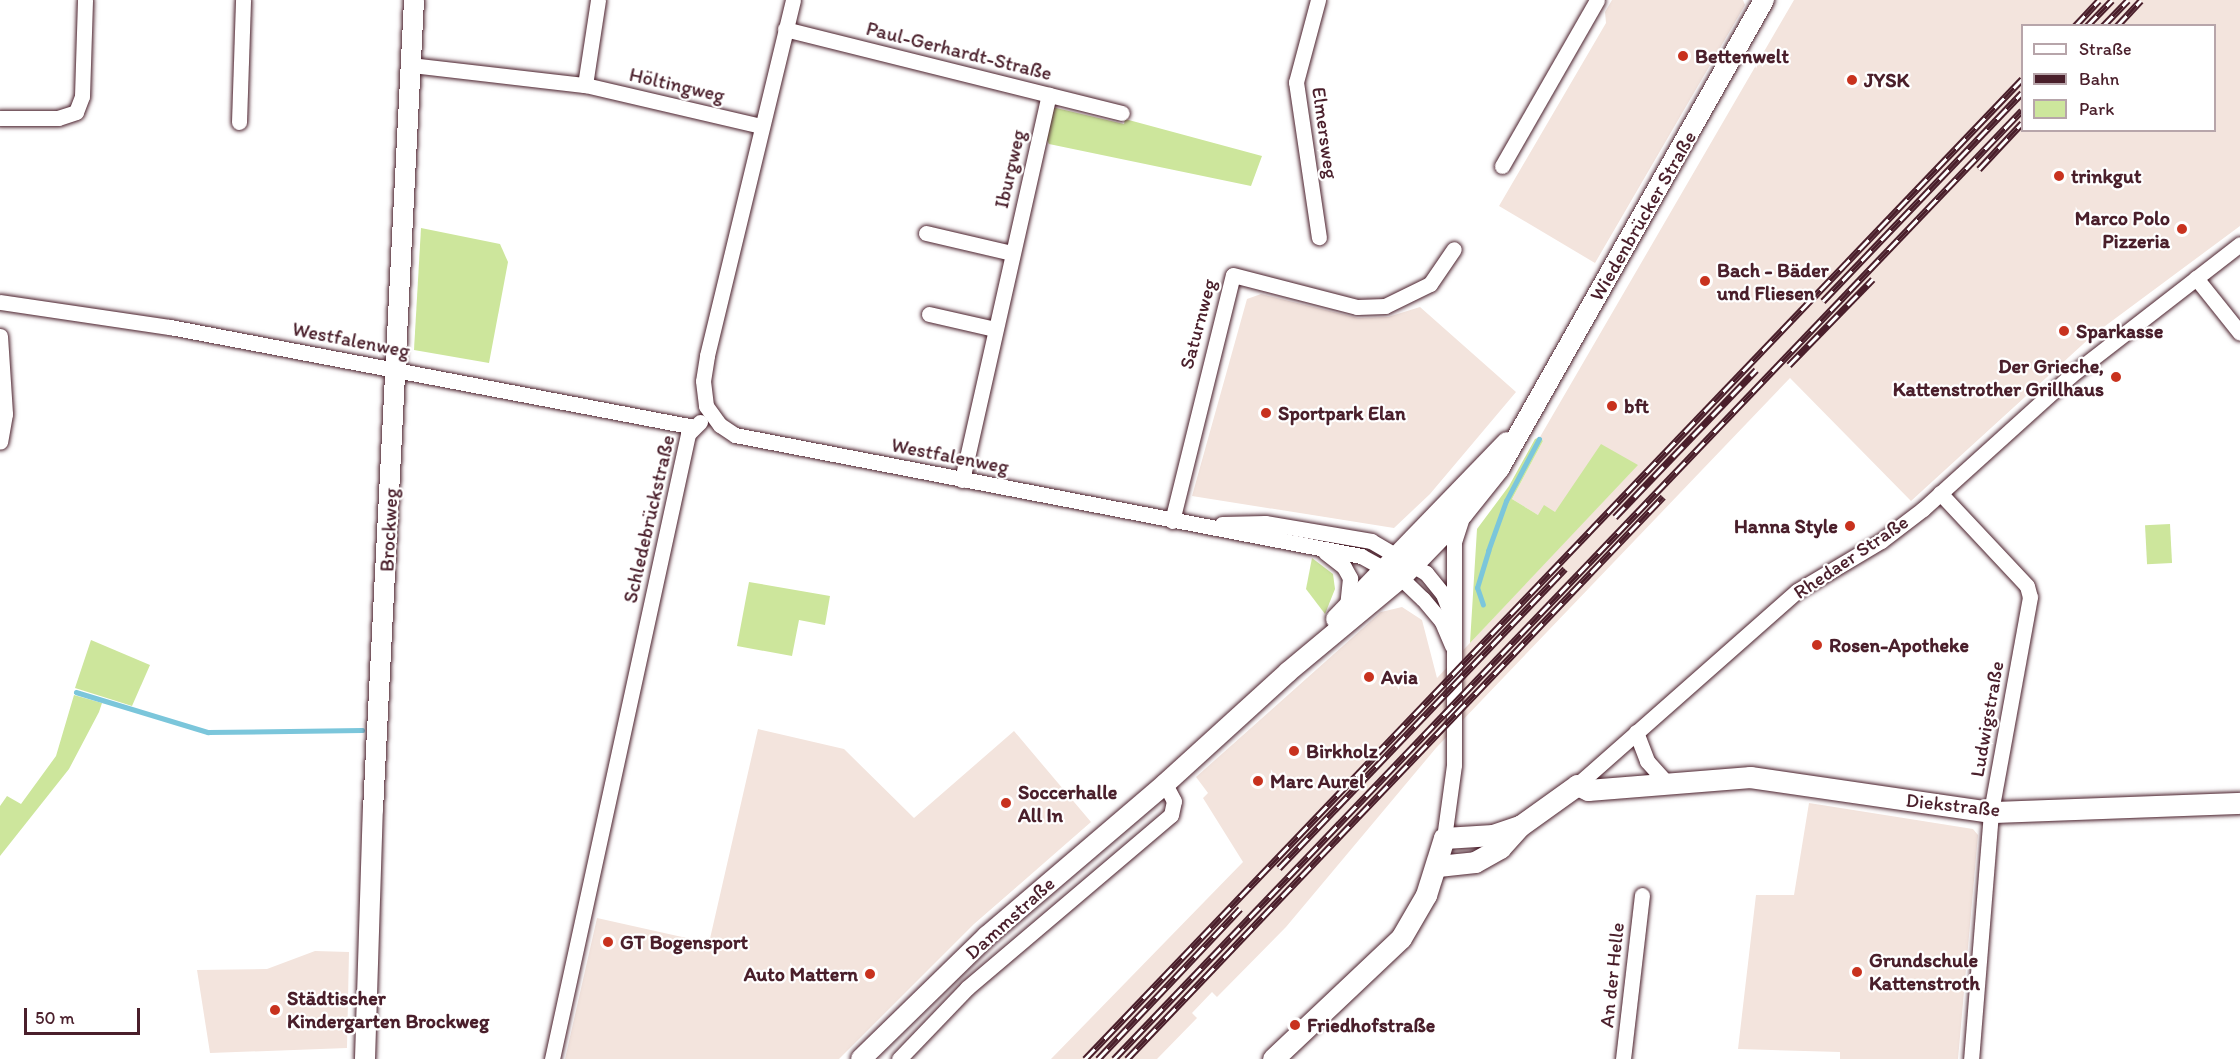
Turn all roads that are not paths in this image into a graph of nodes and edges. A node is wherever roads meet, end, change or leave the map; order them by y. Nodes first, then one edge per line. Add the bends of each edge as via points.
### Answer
1 (85, 0) edge
2 (243, 0) edge
3 (414, 0) edge
4 (598, 0) edge
5 (793, 0) edge
6 (1318, 0) edge
7 (1597, 0) edge
8 (1764, 0) edge
9 (785, 29) junction
10 (411, 65) junction
11 (585, 86) junction
12 (1049, 95) junction
13 (1122, 113) dead end
14 (0, 118) edge
15 (239, 123) dead end
16 (761, 126) junction
17 (1503, 166) dead end
18 (926, 233) dead end
19 (1319, 237) dead end
20 (2240, 244) edge
21 (1454, 249) dead end
22 (1012, 253) junction
23 (2196, 278) junction
24 (0, 302) edge
25 (928, 314) dead end
26 (995, 329) junction
27 (2240, 333) edge
28 (0, 336) edge
29 (397, 371) junction
30 (710, 415) junction
31 (694, 427) junction
32 (1519, 430) junction
33 (0, 442) edge
34 (962, 480) junction
35 (1940, 494) junction
36 (1463, 514) junction
37 (1172, 521) junction
38 (1189, 524) junction
39 (1323, 550) junction
40 (1400, 566) junction
41 (1347, 606) junction
42 (1454, 623) junction
43 (1452, 646) junction
44 (1292, 668) junction
45 (1636, 732) junction
46 (1667, 783) junction
47 (1165, 784) junction
48 (1577, 785) junction
49 (2240, 803) edge
50 (1992, 812) junction
51 (1520, 826) junction
52 (1444, 838) junction
53 (1438, 866) junction
54 (1642, 895) dead end
55 (1283, 1056) edge
56 (365, 1059) edge
57 (552, 1059) edge
58 (861, 1059) edge
59 (899, 1059) edge
60 (1623, 1059) edge
61 (1971, 1059) edge

1 - 14 street via 82,96 76,112 58,118
2 - 15 street
3 - 10 street, Brockweg
4 - 11 street
5 - 9 street
6 - 19 street, Elmersweg via 1296,82
7 - 17 street
8 - 32 street, Wiedenbrücker Straße
9 - 12 street, Paul-Gerhardt-Straße
9 - 16 street
10 - 11 street, Höltingweg
10 - 29 street, Brockweg
11 - 16 street, Höltingweg
12 - 13 street, Paul-Gerhardt-Straße
12 - 22 street, Iburgweg
16 - 30 street via 707,356 703,381
18 - 22 street
20 - 23 street, Rhedaer Straße
21 - 37 street, Saturnweg via 1430,284 1385,306 1357,307 1233,275
22 - 26 street, Iburgweg
23 - 27 street
23 - 35 street, Rhedaer Straße via 2070,376
24 - 29 street, Westfalenweg via 148,323
25 - 26 street
26 - 34 street, Iburgweg
28 - 33 street via 5,414
29 - 31 street, Westfalenweg
29 - 56 street, Brockweg via 373,810
30 - 31 street, Schledebrückstraße
30 - 34 street, Westfalenweg via 735,435
31 - 57 street, Schledebrückstraße via 688,434
32 - 36 street, Wiedenbrücker Straße via 1499,469
32 - 40 street, Wiedenbrücker Straße
34 - 37 street, Westfalenweg
35 - 45 street, Rhedaer Straße via 1881,541 1797,591
35 - 50 street, Ludwigstraße via 2027,586 2030,597
36 - 40 street, Wiedenbrücker Straße
36 - 42 street via 1454,542
37 - 38 street, Westfalenweg
38 - 39 street, Westfalenweg
38 - 40 street, Westfalenweg via 1265,523 1371,541
39 - 40 street, Westfalenweg
39 - 41 street via 1344,567 1350,578
40 - 41 street, Dammstraße
40 - 42 street via 1443,594
40 - 43 street via 1442,622
40 - 44 street, Dammstraße
41 - 44 street, Dammstraße
42 - 43 street
43 - 52 street via 1454,765
44 - 47 street, Dammstraße
45 - 46 street via 1647,761
45 - 48 street, Rhedaer Straße
46 - 48 main road, Diekstraße via 1588,790
46 - 50 main road, Diekstraße via 1750,777
47 - 58 street, Dammstraße via 987,936
47 - 59 street, Dammstraße via 1174,801 1171,815 968,988
48 - 51 main road, Rhedaer Straße
49 - 50 main road, Diekstraße
50 - 61 street, Ludwigstraße
51 - 52 main road, Rhedaer Straße via 1493,834
51 - 53 main road, Rhedaer Straße via 1500,848 1475,862
52 - 53 main road
53 - 55 main road via 1401,939
54 - 60 street, An der Helle

